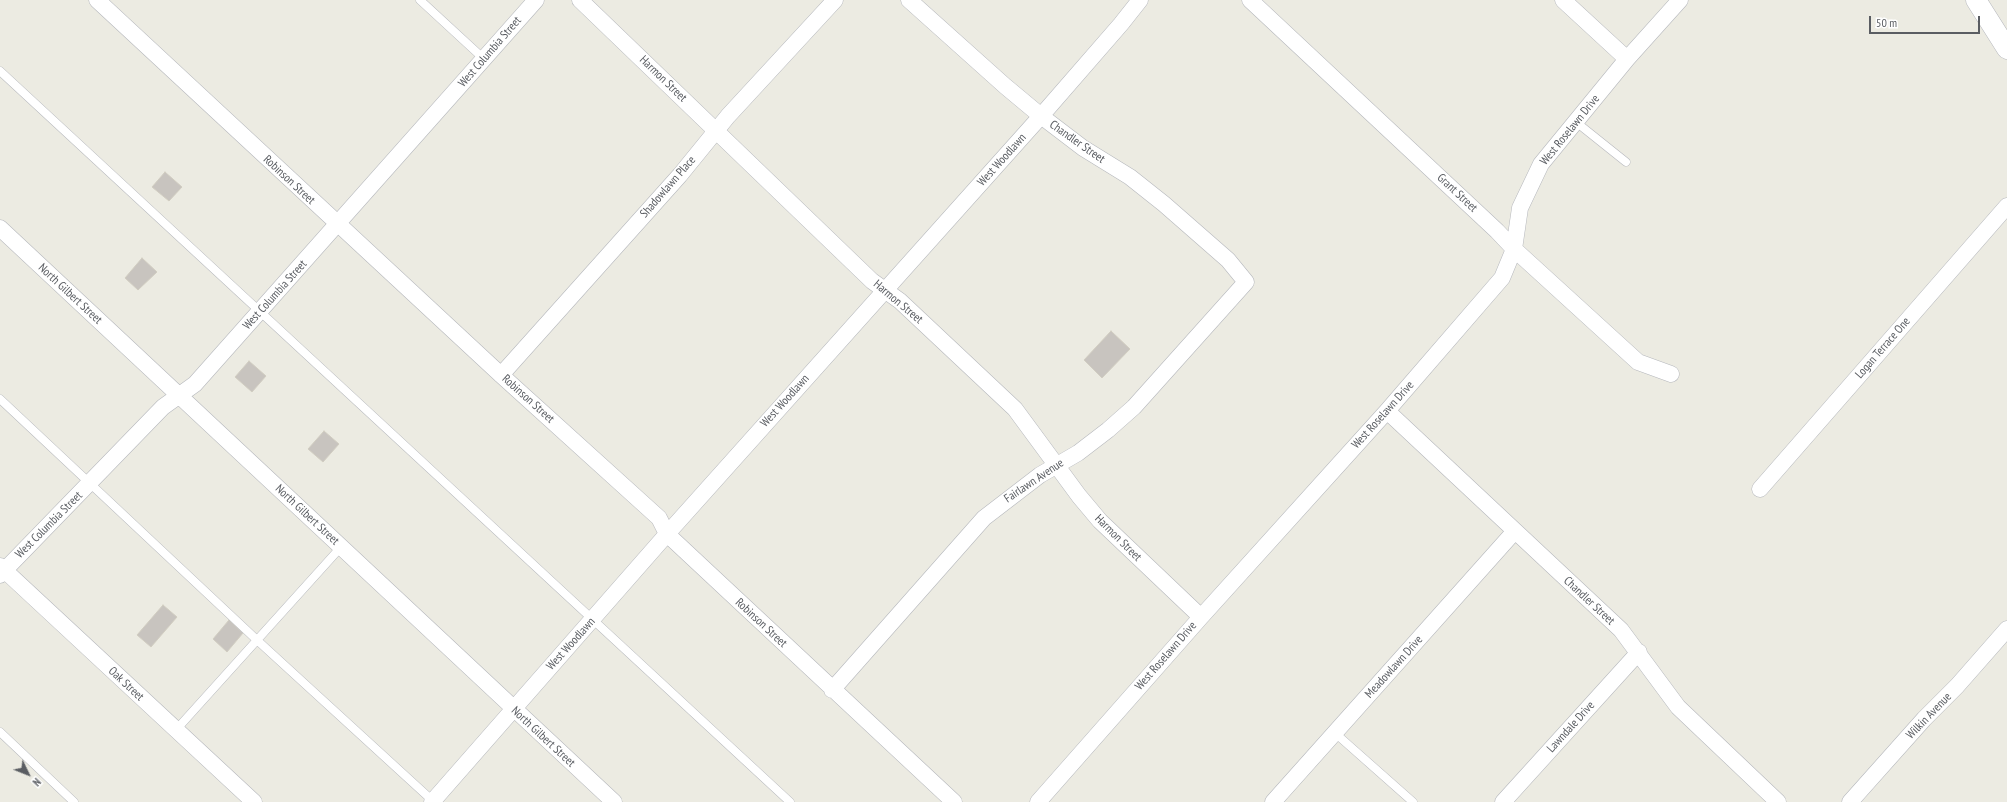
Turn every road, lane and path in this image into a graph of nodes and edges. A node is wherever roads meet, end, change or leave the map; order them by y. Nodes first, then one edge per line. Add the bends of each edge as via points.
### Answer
1 (97, 0) edge
2 (420, 0) edge
3 (536, 0) edge
4 (580, 0) edge
5 (835, 0) edge
6 (909, 0) edge
7 (1140, 0) edge
8 (1250, 0) edge
9 (1563, 0) edge
10 (1680, 0) edge
11 (1976, 0) edge
12 (2007, 50) edge
13 (484, 60) junction
14 (1627, 60) junction
15 (0, 71) edge
16 (1041, 116) junction
17 (1576, 122) junction
18 (716, 130) junction
19 (1626, 162) dead end
20 (2007, 206) edge
21 (338, 225) junction
22 (3, 235) edge
23 (1514, 249) junction
24 (1246, 282) joint
25 (884, 290) junction
26 (260, 312) junction
27 (1671, 374) dead end
28 (500, 375) junction
29 (179, 396) junction
30 (0, 399) edge
31 (1387, 411) junction
32 (1058, 465) junction
33 (90, 483) junction
34 (1760, 489) dead end
35 (1514, 532) junction
36 (667, 534) junction
37 (341, 548) junction
38 (1, 570) edge
39 (1201, 617) junction
40 (593, 619) junction
41 (2007, 629) edge
42 (258, 641) junction
43 (1639, 652) junction
44 (832, 690) junction
45 (513, 709) junction
46 (175, 731) junction
47 (0, 732) edge
48 (1335, 733) junction
49 (74, 802) edge
50 (254, 802) edge
51 (433, 802) edge
52 (614, 802) edge
53 (790, 802) edge
54 (954, 802) edge
55 (1038, 802) edge
56 (1273, 802) edge
57 (1413, 802) edge
58 (1503, 802) edge
59 (1778, 802) edge
60 (1850, 802) edge

1 - 21 street, Robinson Street
2 - 13 lane
3 - 13 street, West Columbia Street
4 - 18 street, Harmon Street
5 - 18 street, Shadowlawn Place
6 - 16 street, Chandler Street
7 - 16 street, West Woodlawn
8 - 23 street, Grant Street
9 - 14 street
10 - 14 street, West Roselawn Drive
11 - 12 street
13 - 21 street, West Columbia Street
14 - 17 street, West Roselawn Drive
15 - 26 lane
16 - 24 street, Chandler Street via 1083,148 1130,177 1164,204 1228,260
16 - 25 street, West Woodlawn
17 - 19 lane
17 - 23 street, West Roselawn Drive via 1541,164 1520,208
18 - 25 street, Harmon Street
18 - 28 street, Shadowlawn Place via 680,175
20 - 34 street, Logan Terrace One
21 - 26 street, West Columbia Street
21 - 28 street, Robinson Street
22 - 29 street, North Gilbert Street
23 - 27 street, Grant Street via 1638,362
23 - 31 street, West Roselawn Drive via 1502,278
24 - 32 street, Fairlawn Avenue via 1134,407 1078,453
25 - 32 street, Harmon Street via 900,301 1015,409
25 - 36 street, West Woodlawn
26 - 29 street, West Columbia Street via 195,384
26 - 40 lane
28 - 36 street, Robinson Street via 659,518
29 - 33 street, West Columbia Street via 163,407
29 - 37 street, North Gilbert Street
30 - 33 lane
31 - 35 street, Chandler Street
31 - 39 street, West Roselawn Drive
32 - 39 street, Harmon Street via 1100,521
32 - 44 street, Fairlawn Avenue via 1040,475 984,518
33 - 38 street, West Columbia Street
33 - 42 lane
35 - 43 street, Chandler Street via 1621,630
35 - 48 street, Meadowlawn Drive
36 - 40 street, West Woodlawn
36 - 44 street, Robinson Street
37 - 42 lane
37 - 45 street, North Gilbert Street
38 - 46 street, Oak Street
39 - 55 street, West Roselawn Drive
40 - 45 street, West Woodlawn
40 - 53 lane
41 - 60 street, Wilkin Avenue
42 - 46 lane
42 - 51 lane
43 - 58 street, Lawndale Drive
43 - 59 street, Chandler Street via 1678,707
44 - 54 street, Robinson Street
45 - 51 street, West Woodlawn
45 - 52 street, North Gilbert Street
46 - 50 street, Oak Street
47 - 49 lane
48 - 56 street, Meadowlawn Drive
48 - 57 lane

